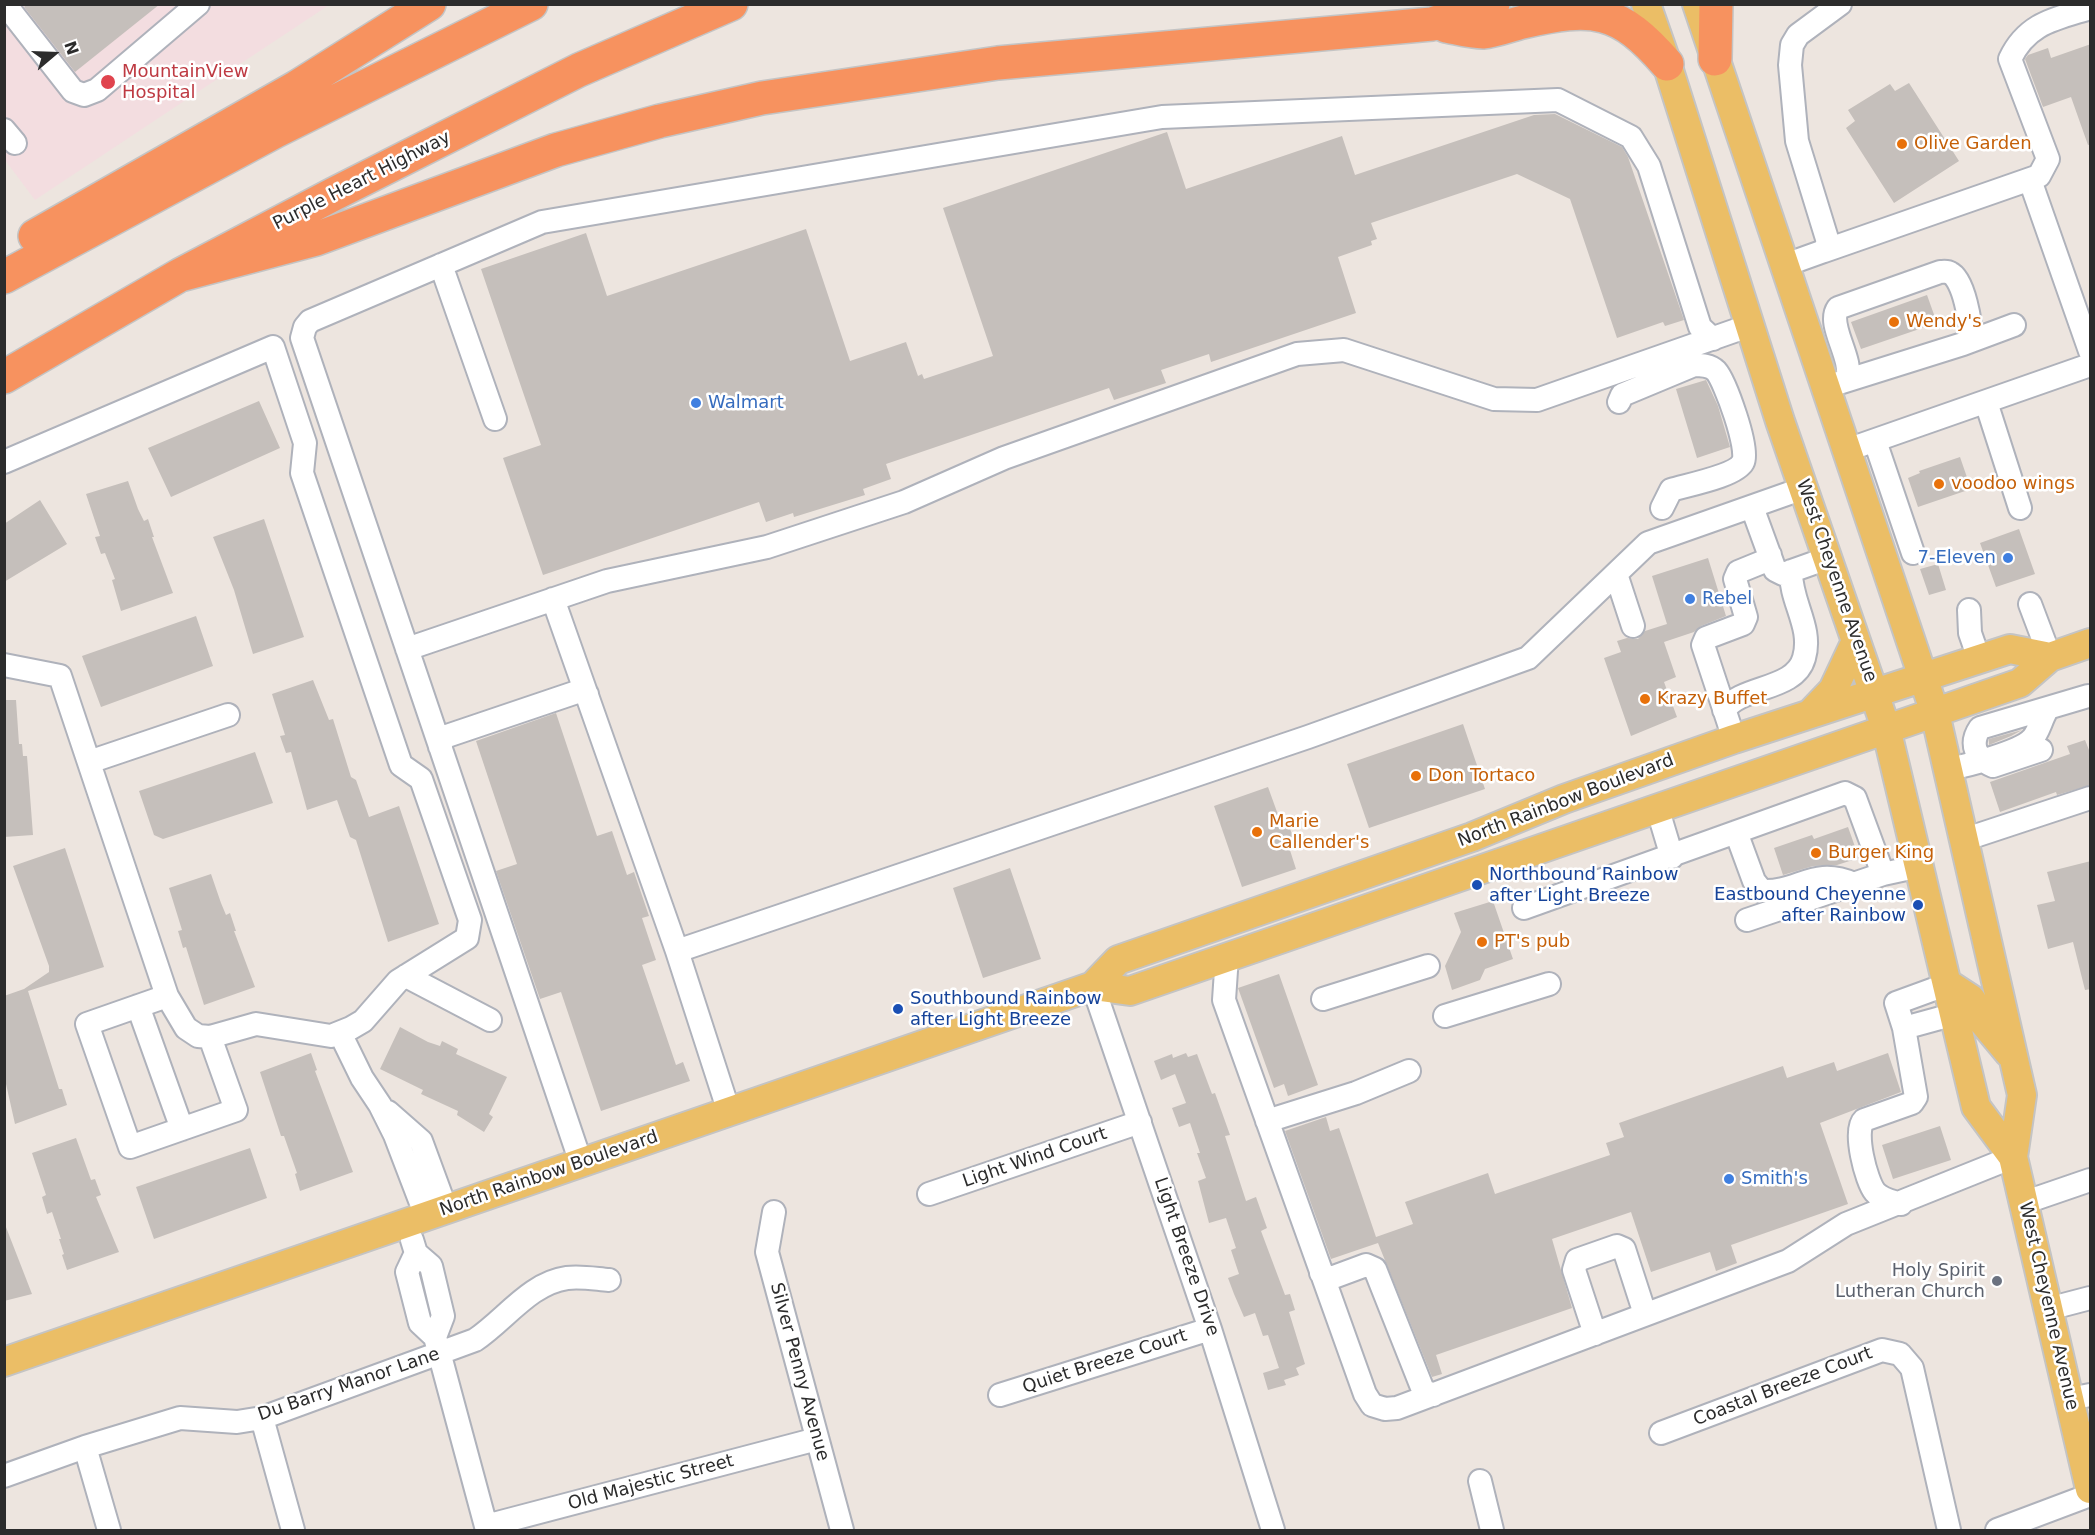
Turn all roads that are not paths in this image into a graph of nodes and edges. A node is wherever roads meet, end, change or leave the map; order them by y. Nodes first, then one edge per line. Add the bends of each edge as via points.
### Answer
1 (5, 4) edge
2 (198, 4) edge
3 (429, 4) edge
4 (531, 4) edge
5 (730, 4) edge
6 (1493, 4) edge
7 (1646, 4) edge
8 (1697, 4) edge
9 (1716, 4) edge
10 (1840, 4) edge
11 (2091, 8) edge
12 (1432, 24) junction
13 (1715, 58) junction
14 (1667, 64) junction
15 (2030, 180) junction
16 (1824, 251) junction
17 (4, 253) edge
18 (441, 265) junction
19 (1785, 266) junction
20 (180, 275) junction
21 (4, 277) edge
22 (1838, 308) junction
23 (1804, 319) junction
24 (1751, 325) junction
25 (2014, 325) dead end
26 (1713, 339) junction
27 (1963, 344) junction
28 (2091, 351) edge
29 (2091, 365) edge
30 (4, 377) edge
31 (1837, 383) junction
32 (1619, 402) dead end
33 (1986, 402) junction
34 (495, 419) dead end
35 (1875, 441) junction
36 (1847, 450) junction
37 (4, 462) edge
38 (1804, 489) junction
39 (1752, 507) junction
40 (1662, 508) dead end
41 (2020, 508) dead end
42 (1913, 553) dead end
43 (1770, 555) junction
44 (1828, 558) junction
45 (1791, 571) junction
46 (1616, 574) junction
47 (554, 599) junction
48 (2030, 604) dead end
49 (1969, 610) dead end
50 (1633, 626) dead end
51 (1856, 641) junction
52 (2091, 643) edge
53 (407, 649) junction
54 (2050, 657) junction
55 (1979, 659) junction
56 (4, 665) edge
57 (1923, 677) junction
58 (1874, 692) junction
59 (587, 694) junction
60 (2088, 696) dead end
61 (1724, 710) junction
62 (2047, 710) junction
63 (1812, 712) junction
64 (1935, 713) junction
65 (228, 715) dead end
66 (1886, 728) junction
67 (1734, 739) junction
68 (440, 747) junction
69 (2041, 750) dead end
70 (89, 762) junction
71 (1982, 762) junction
72 (1948, 770) junction
73 (2091, 798) edge
74 (1657, 807) junction
75 (1736, 832) junction
76 (1963, 840) junction
77 (1672, 857) junction
78 (1920, 867) junction
79 (1883, 874) junction
80 (1344, 883) junction
81 (1854, 884) junction
82 (1524, 908) dead end
83 (1352, 913) junction
84 (1747, 920) dead end
85 (677, 951) junction
86 (1227, 956) junction
87 (1428, 966) dead end
88 (406, 975) junction
89 (1549, 984) dead end
90 (1948, 984) junction
91 (1093, 986) junction
92 (167, 996) junction
93 (1323, 999) dead end
94 (138, 1006) junction
95 (1955, 1014) junction
96 (1445, 1016) dead end
97 (490, 1020) dead end
98 (1904, 1028) junction
99 (340, 1033) junction
100 (210, 1037) junction
101 (2013, 1057) junction
102 (1409, 1071) dead end
103 (729, 1112) junction
104 (1267, 1121) junction
105 (1140, 1122) junction
106 (182, 1129) junction
107 (2013, 1157) junction
108 (581, 1163) junction
109 (2091, 1180) edge
110 (929, 1194) dead end
111 (2024, 1203) junction
112 (1901, 1204) junction
113 (774, 1212) dead end
114 (426, 1216) junction
115 (1322, 1273) junction
116 (609, 1280) dead end
117 (2091, 1298) edge
118 (2048, 1309) junction
119 (1646, 1314) junction
120 (1210, 1329) junction
121 (1595, 1334) junction
122 (438, 1345) junction
123 (4, 1362) edge
124 (1000, 1395) dead end
125 (1433, 1395) junction
126 (2080, 1397) edge
127 (262, 1418) junction
128 (1661, 1433) dead end
129 (817, 1440) junction
130 (85, 1447) junction
131 (4, 1476) edge
132 (1480, 1480) dead end
133 (2091, 1489) edge
134 (2091, 1495) edge
135 (486, 1528) edge
136 (109, 1530) edge
137 (293, 1530) edge
138 (842, 1530) edge
139 (1273, 1530) edge
140 (1492, 1530) edge
141 (1949, 1530) edge
142 (1997, 1530) edge

1 - 2 street via 73,91 84,95 97,90
3 - 17 highway via 297,87
4 - 21 highway via 276,131
5 - 20 highway, Purple Heart Highway via 579,70
6 - 12 highway
7 - 14 main road, West Cheyenne Avenue
8 - 13 main road, West Cheyenne Avenue
9 - 13 highway
10 - 16 street via 1798,35 1792,45 1790,65 1797,141 1828,242
11 - 15 street via 2047,21 2018,41 2010,59 2048,159 2039,176
12 - 14 highway via 1482,32 1566,12 1598,13 1623,23 1648,41
12 - 20 highway via 998,63 762,98 556,150 316,239
13 - 19 main road, West Cheyenne Avenue
14 - 24 main road, West Cheyenne Avenue
15 - 16 street
15 - 28 street
16 - 19 street
18 - 26 street via 542,222 1162,117 1558,100 1631,137 1649,166 1700,327
18 - 34 street
18 - 53 street via 310,321 302,338
19 - 23 main road, West Cheyenne Avenue
20 - 30 highway, Purple Heart Highway
22 - 23 street
22 - 27 street via 1940,272 1950,273 1958,280 1971,322 1971,338
22 - 31 street via 1834,319 1850,371
23 - 31 main road, West Cheyenne Avenue
24 - 26 street
24 - 38 main road, West Cheyenne Avenue
25 - 27 street
26 - 47 street via 1537,400 1494,399 1344,350 1297,354 1004,458 904,502 767,547 607,581
27 - 31 street
29 - 33 street
31 - 36 main road, West Cheyenne Avenue
32 - 40 street via 1622,395 1694,365 1715,370 1723,382 1742,438 1743,463 1734,471 1671,490
33 - 35 street
33 - 41 street
35 - 36 street
35 - 42 street
36 - 57 main road, West Cheyenne Avenue
37 - 88 street via 273,347 306,443 302,473 400,765 421,779 470,920 462,944
38 - 39 street
38 - 44 main road, West Cheyenne Avenue
39 - 43 street
39 - 46 street via 1648,543
43 - 45 street via 1775,570 1783,574
43 - 61 street via 1738,572 1735,579 1746,617 1743,624 1706,638 1703,645
44 - 45 street
44 - 51 main road, West Cheyenne Avenue
45 - 61 street via 1806,628 1807,646 1802,663 1791,676 1731,700
46 - 50 street
46 - 85 street via 1528,658 1308,737
47 - 53 street
47 - 59 street
48 - 54 street
49 - 55 street via 1970,633
51 - 58 main road, West Cheyenne Avenue
51 - 63 main road via 1833,690
52 - 54 main road, North Rainbow Boulevard
53 - 68 street
54 - 55 main road, North Rainbow Boulevard via 2010,649
54 - 64 main road, North Rainbow Boulevard via 2020,683
55 - 57 main road, North Rainbow Boulevard
56 - 70 street via 60,676
57 - 58 main road, North Rainbow Boulevard
57 - 64 main road, West Cheyenne Avenue
58 - 63 main road, North Rainbow Boulevard
58 - 66 main road, West Cheyenne Avenue
59 - 68 street via 580,691 444,737
59 - 85 street
60 - 62 street
61 - 67 street
62 - 71 street via 2031,741
62 - 71 street via 1980,728 1974,736 1974,746
63 - 67 main road, North Rainbow Boulevard
64 - 66 main road, North Rainbow Boulevard
64 - 72 main road, West Cheyenne Avenue
65 - 70 street
66 - 74 main road, North Rainbow Boulevard
66 - 78 main road, West Cheyenne Avenue
67 - 80 main road, North Rainbow Boulevard
68 - 108 street
69 - 71 street via 1993,766
70 - 92 street
71 - 72 street
72 - 76 main road, West Cheyenne Avenue
73 - 76 street
74 - 77 street
74 - 83 main road, North Rainbow Boulevard
75 - 77 street
75 - 79 street via 1851,794
75 - 81 street via 1754,881 1762,891 1774,892 1824,876
76 - 101 main road, West Cheyenne Avenue
77 - 82 street
78 - 79 street
78 - 90 main road, West Cheyenne Avenue
79 - 81 street
80 - 83 main road
80 - 91 main road, North Rainbow Boulevard via 1118,960
81 - 84 street
83 - 86 main road, North Rainbow Boulevard
85 - 103 street
86 - 91 main road, North Rainbow Boulevard via 1130,991
86 - 104 street via 1224,1000
87 - 93 street
88 - 97 street
88 - 99 street via 363,1021
89 - 96 street
90 - 95 main road, West Cheyenne Avenue
90 - 98 street via 1896,1003
90 - 101 main road via 1971,999 1984,1023
91 - 103 main road, North Rainbow Boulevard
91 - 105 street, Light Breeze Drive
92 - 94 street
92 - 100 street via 186,1028 198,1036
94 - 106 street
94 - 106 street via 87,1024 130,1147
95 - 98 street
95 - 107 main road, West Cheyenne Avenue via 1976,1107
98 - 112 street via 1916,1097 1912,1103 1864,1120 1858,1136 1875,1192
99 - 100 street via 321,1036 256,1024
99 - 114 street via 380,1105
100 - 106 street via 236,1110
101 - 107 main road, West Cheyenne Avenue via 2022,1095
102 - 104 street via 1356,1093
103 - 108 main road, North Rainbow Boulevard
104 - 115 street
105 - 110 street, Light Wind Court
105 - 120 street, Light Breeze Drive
107 - 111 main road, West Cheyenne Avenue
107 - 112 street
108 - 114 main road, North Rainbow Boulevard
109 - 111 street
111 - 118 main road, West Cheyenne Avenue
112 - 119 street via 1846,1224 1788,1261
113 - 129 street, Silver Penny Avenue via 767,1252
114 - 122 street via 416,1253 431,1266 443,1316
114 - 123 main road, North Rainbow Boulevard
115 - 125 street via 1331,1278 1366,1265 1375,1269 1424,1390
115 - 125 street via 1372,1405 1397,1408
116 - 122 street, Du Barry Manor Lane via 569,1278 548,1283 476,1340
117 - 118 street
118 - 126 main road, West Cheyenne Avenue
119 - 121 street
119 - 121 street via 1624,1249 1617,1246 1577,1260 1574,1270
120 - 124 street, Quiet Breeze Court
120 - 139 street, Light Breeze Drive
121 - 125 street
122 - 127 street, Du Barry Manor Lane
122 - 135 street
126 - 133 main road, West Cheyenne Avenue
127 - 130 street, Du Barry Manor Lane via 237,1422 180,1418
127 - 137 street
128 - 141 street, Coastal Breeze Court via 1882,1350 1900,1354 1912,1368
129 - 135 street, Old Majestic Street
129 - 138 street, Silver Penny Avenue
130 - 131 street, Du Barry Manor Lane
130 - 136 street
132 - 140 street
134 - 142 street

